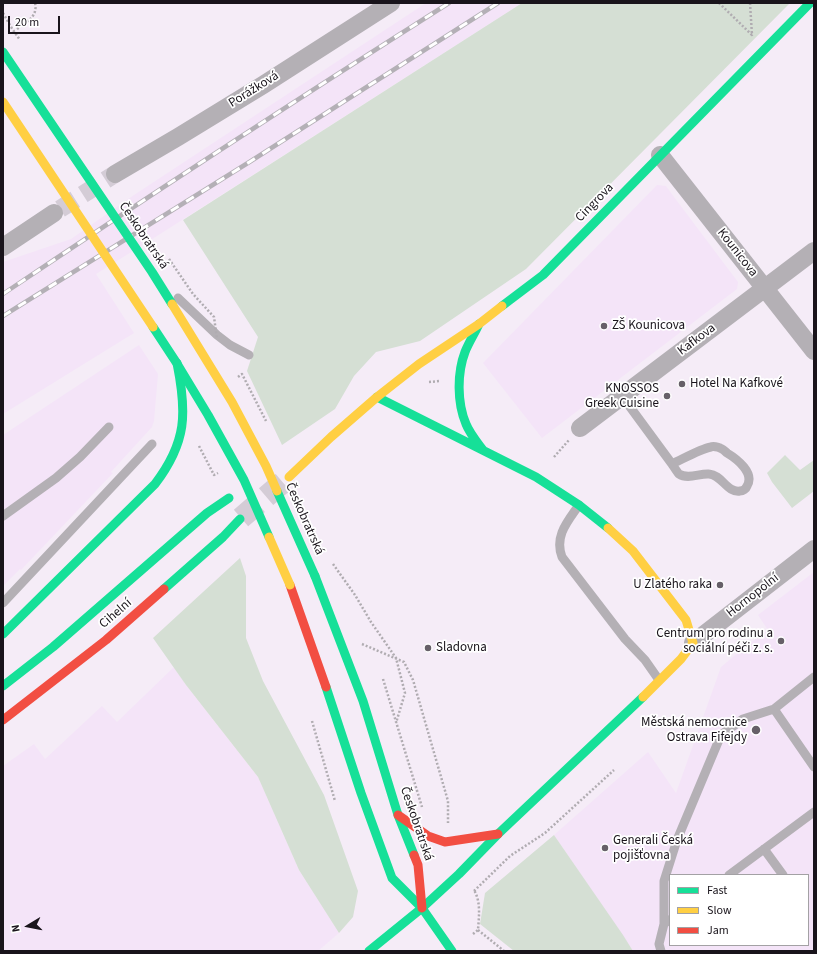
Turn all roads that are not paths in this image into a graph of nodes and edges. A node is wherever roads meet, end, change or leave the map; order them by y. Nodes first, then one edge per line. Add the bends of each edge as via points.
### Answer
1 (810, 3) edge
2 (382, 5) edge
3 (3, 52) edge
4 (3, 102) edge
5 (660, 155) junction
6 (115, 174) tunnel mouth
7 (54, 213) tunnel mouth
8 (3, 247) edge
9 (814, 251) edge
10 (152, 272) junction
11 (765, 289) junction
12 (479, 324) junction
13 (814, 351) edge
14 (249, 356) dead end
15 (176, 362) junction
16 (622, 396) junction
17 (378, 397) junction
18 (109, 427) dead end
19 (580, 428) road end
20 (331, 437) junction
21 (152, 444) dead end
22 (484, 451) junction
23 (297, 457) dead end
24 (672, 464) junction
25 (289, 477) tunnel mouth
26 (229, 498) dead end
27 (579, 505) junction
28 (3, 516) edge
29 (240, 519) tunnel mouth
30 (814, 549) edge
31 (3, 603) edge
32 (3, 634) edge
33 (693, 643) junction
34 (814, 677) edge
35 (659, 680) junction
36 (3, 686) edge
37 (774, 709) junction
38 (3, 720) edge
39 (814, 767) edge
40 (814, 812) edge
41 (398, 814) junction
42 (498, 834) junction
43 (764, 849) junction
44 (730, 874) edge
45 (782, 874) edge
46 (422, 908) junction
47 (667, 922) edge
48 (369, 951) edge
49 (452, 951) edge
50 (661, 951) edge

1 - 5 main road, Cingrova
2 - 6 street, Porážková via 263,86
3 - 10 main road, Českobratrská, bridge
4 - 15 main road, bridge
5 - 11 street, Kounicova
5 - 12 main road, Cingrova via 543,275
7 - 8 street
9 - 11 street, Kafkova
10 - 14 lane, bridge via 217,335
10 - 41 main road, Českobratrská, bridge via 232,402 292,522 364,701
11 - 13 street, Kounicova
11 - 16 street, Kafkova
12 - 17 main road, Cingrova via 419,364
12 - 22 main road via 464,353 459,394 469,432
15 - 32 main road via 181,383 183,426 173,458 155,484
15 - 46 main road, bridge via 244,480 290,584 392,878
16 - 19 street, Kafkova
16 - 24 lane
17 - 20 main road
17 - 22 main road
18 - 28 lane via 56,478
20 - 23 main road
20 - 25 main road
21 - 31 lane
22 - 27 main road via 536,477
24 - 24 lane via 712,446 720,448 737,460 748,473 749,482 744,490 738,492 732,490 717,476 685,476 679,474
26 - 36 main road, Cihelní
27 - 33 main road via 633,551 686,620
27 - 35 lane via 561,535 559,544 562,557
29 - 38 main road, Cihelní via 106,640
30 - 33 street, Hornopolní
33 - 35 main road
34 - 37 lane
35 - 42 main road
37 - 39 lane
37 - 47 lane via 743,719 721,735 677,840 664,881
40 - 43 lane
41 - 42 main road via 428,836 445,842
41 - 46 main road, Českobratrská via 418,866
42 - 46 main road
43 - 44 lane
43 - 45 lane
46 - 48 main road
46 - 49 main road
47 - 50 lane via 659,944

